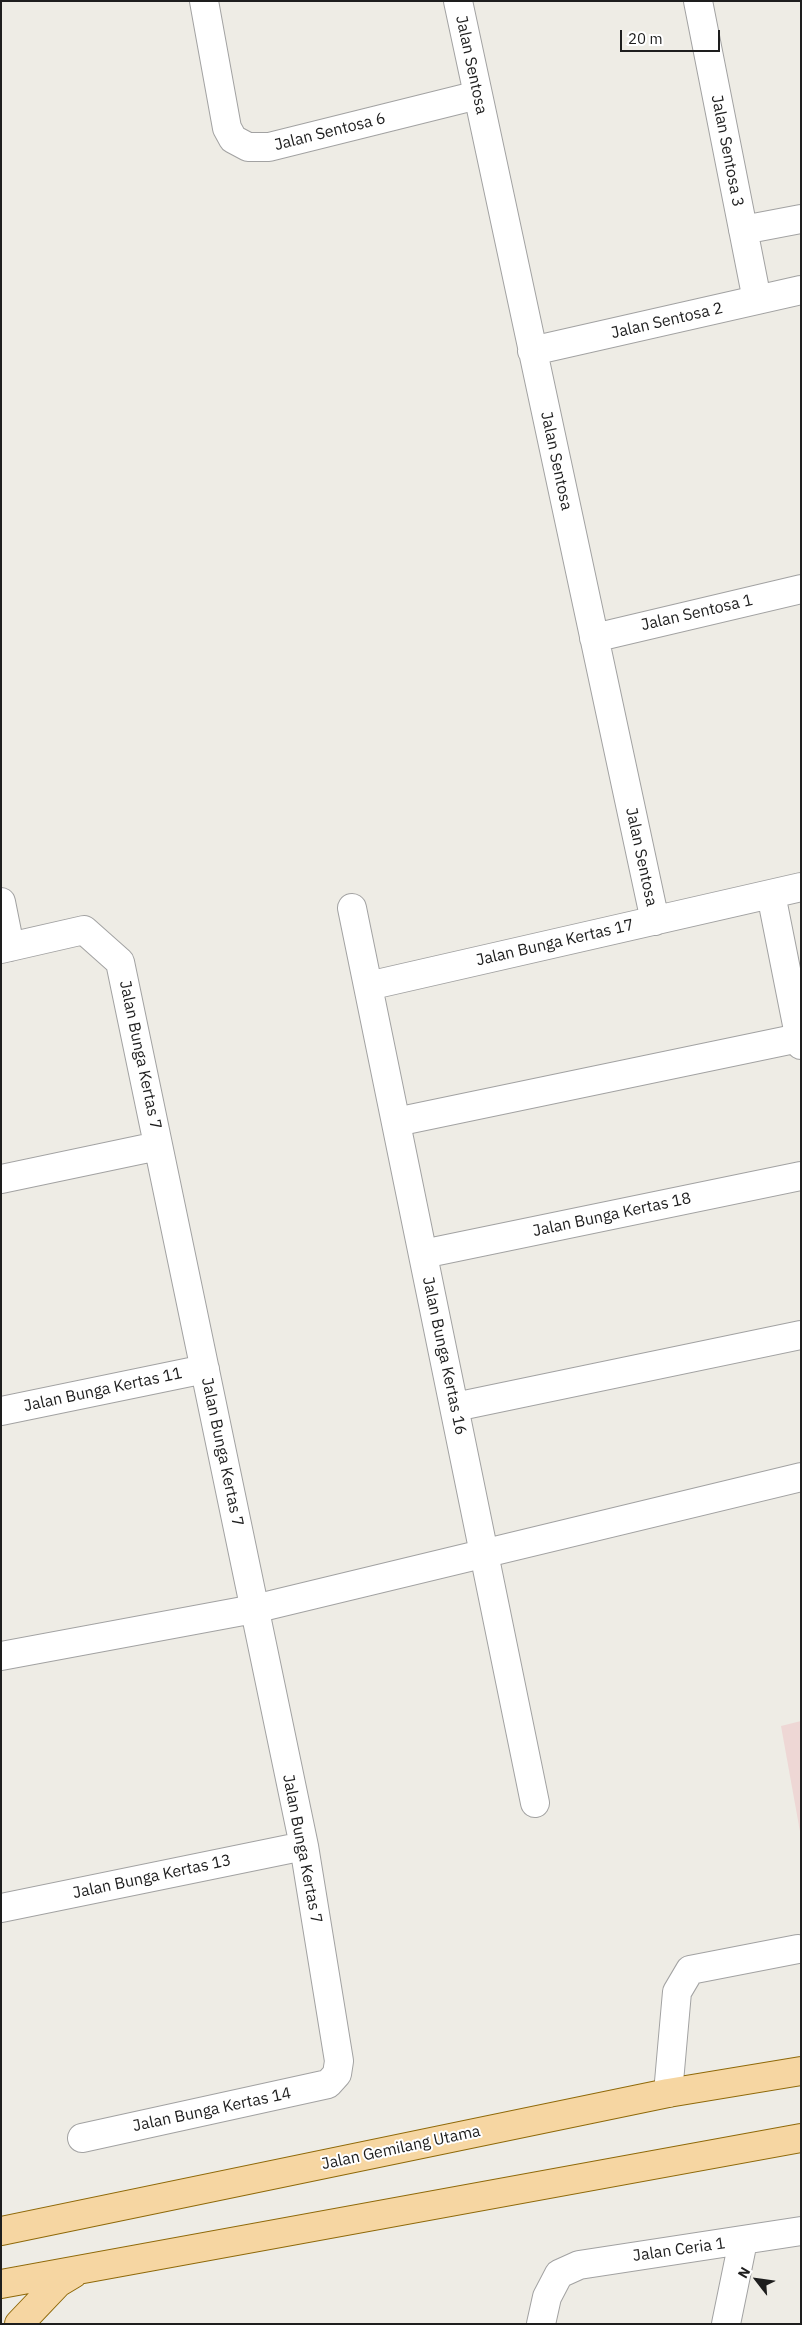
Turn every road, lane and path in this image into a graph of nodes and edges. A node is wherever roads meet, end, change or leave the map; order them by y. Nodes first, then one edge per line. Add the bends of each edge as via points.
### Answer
1 (458, 1) edge
2 (698, 1) edge
3 (205, 2) edge
4 (478, 95) junction
5 (801, 219) edge
6 (743, 230) junction
7 (801, 290) edge
8 (757, 300) junction
9 (532, 351) junction
10 (801, 589) edge
11 (594, 638) junction
12 (801, 887) edge
13 (771, 894) junction
14 (1, 902) edge
15 (352, 908) dead end
16 (655, 921) junction
17 (5, 948) edge
18 (368, 986) junction
19 (800, 1042) edge
20 (396, 1122) junction
21 (158, 1146) junction
22 (801, 1176) edge
23 (1, 1178) edge
24 (423, 1254) junction
25 (801, 1335) edge
26 (205, 1369) junction
27 (455, 1407) junction
28 (1, 1411) edge
29 (801, 1477) edge
30 (484, 1553) junction
31 (254, 1608) junction
32 (1, 1656) edge
33 (535, 1803) dead end
34 (304, 1846) junction
35 (1, 1908) edge
36 (798, 1949) dead end
37 (801, 2070) edge
38 (337, 2074) joint
39 (668, 2093) junction
40 (82, 2138) dead end
41 (801, 2138) edge
42 (1, 2231) edge
43 (801, 2231) edge
44 (743, 2241) junction
45 (81, 2270) junction
46 (1, 2284) edge
47 (19, 2324) edge
48 (541, 2324) edge
49 (726, 2324) edge

1 - 4 street, Jalan Sentosa
2 - 6 street, Jalan Sentosa 3
3 - 4 street, Jalan Sentosa 6 via 227,128 233,139 248,147 269,147
4 - 9 street, Jalan Sentosa
5 - 6 street
6 - 8 street, Jalan Sentosa 3
7 - 8 street, Jalan Sentosa 2
8 - 9 street, Jalan Sentosa 2
9 - 11 street, Jalan Sentosa
10 - 11 street, Jalan Sentosa 1
11 - 16 street, Jalan Sentosa
12 - 13 street, Jalan Bunga Kertas 17
13 - 16 street, Jalan Bunga Kertas 17
13 - 19 street
14 - 17 street
15 - 18 street, Jalan Bunga Kertas 16
16 - 18 street, Jalan Bunga Kertas 17
17 - 21 street, Jalan Bunga Kertas 7 via 84,930 120,962
18 - 20 street, Jalan Bunga Kertas 16
19 - 20 street
20 - 24 street, Jalan Bunga Kertas 16
21 - 23 street
21 - 26 street, Jalan Bunga Kertas 7
22 - 24 street, Jalan Bunga Kertas 18
24 - 27 street, Jalan Bunga Kertas 16
25 - 27 street
26 - 28 street, Jalan Bunga Kertas 11
26 - 31 street, Jalan Bunga Kertas 7
27 - 30 street, Jalan Bunga Kertas 16
29 - 30 street
30 - 31 street
30 - 33 street, Jalan Bunga Kertas 16
31 - 32 street
31 - 34 street, Jalan Bunga Kertas 7
34 - 35 street, Jalan Bunga Kertas 13
34 - 38 street, Jalan Bunga Kertas 7 via 340,2062
36 - 39 street via 690,1970 676,1992
37 - 39 main road, Jalan Gemilang Utama
38 - 40 street, Jalan Bunga Kertas 14 via 328,2084
39 - 42 main road, Jalan Gemilang Utama
41 - 45 main road
43 - 44 street, Jalan Ceria 1
44 - 48 street, Jalan Ceria 1 via 579,2265 558,2274 547,2297
44 - 49 street
45 - 46 main road
45 - 47 main road via 58,2283

